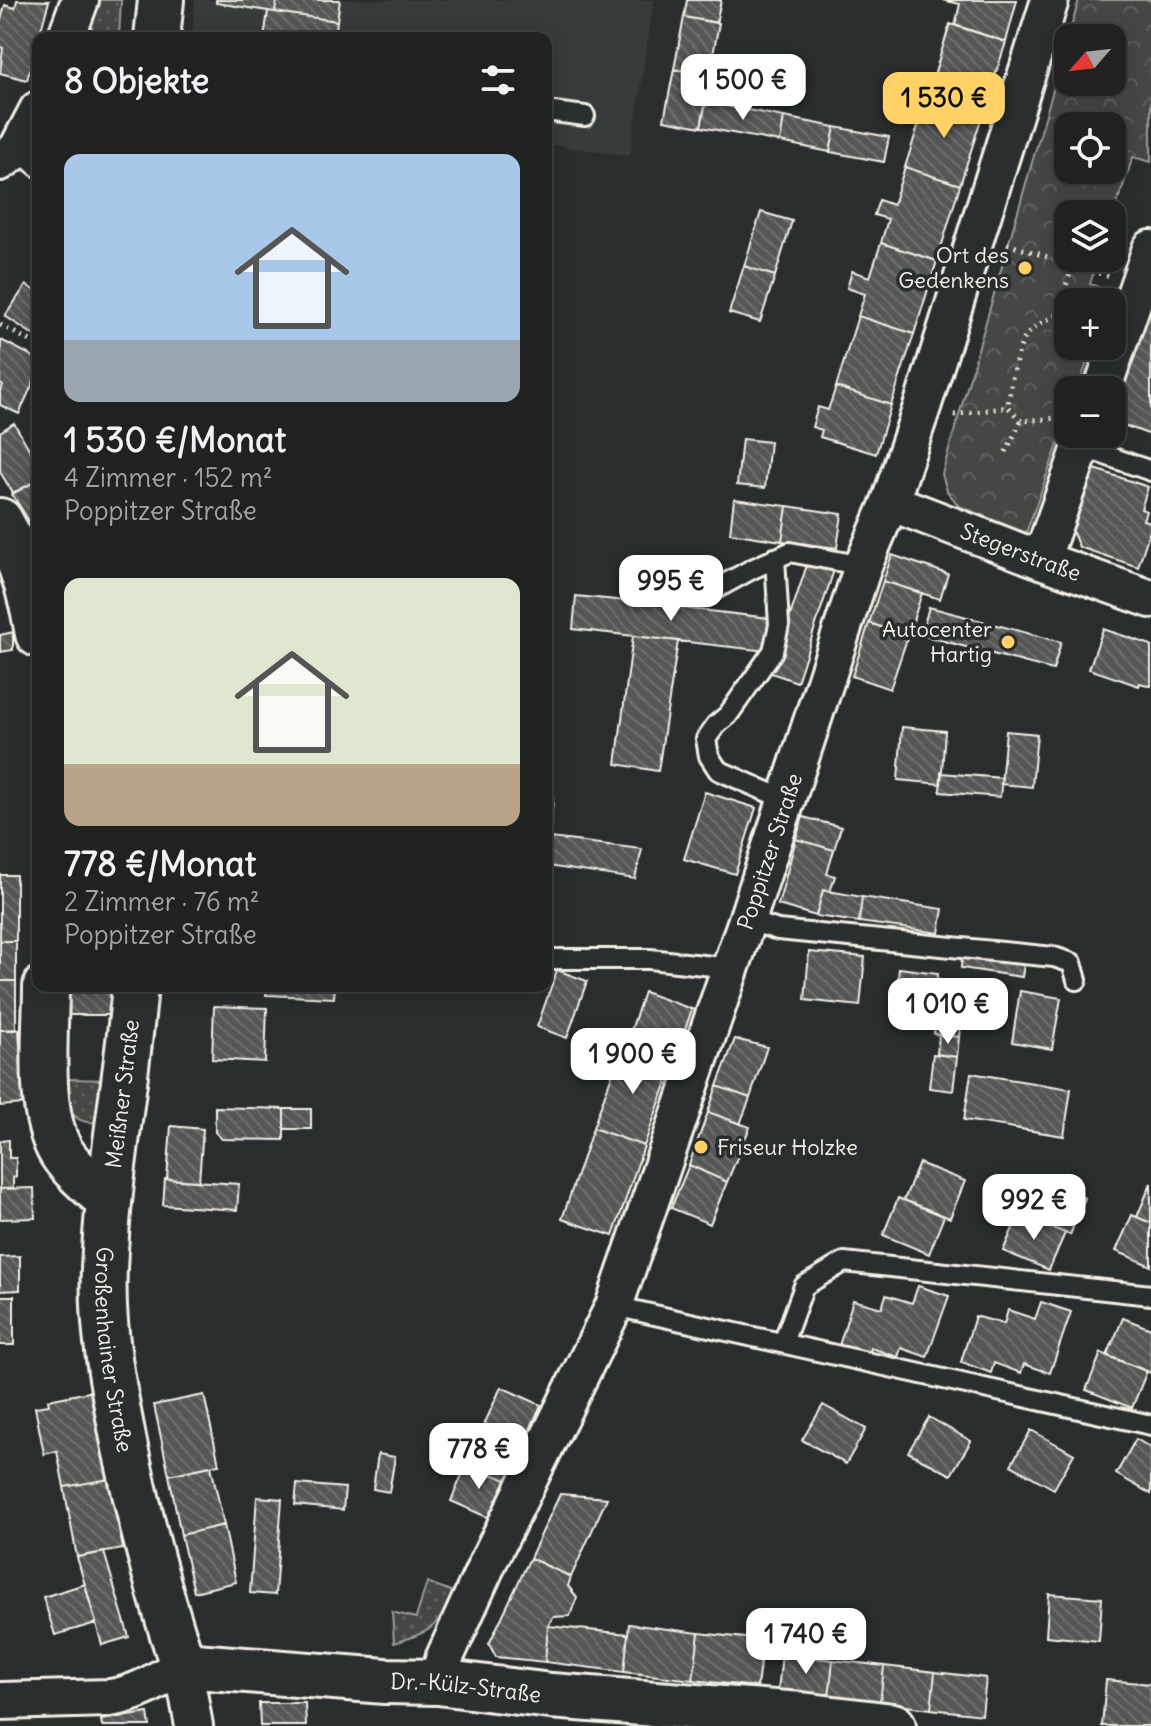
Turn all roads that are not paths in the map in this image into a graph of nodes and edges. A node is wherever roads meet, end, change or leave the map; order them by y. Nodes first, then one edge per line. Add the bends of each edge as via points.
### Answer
1 (80, 0) edge
2 (161, 0) edge
3 (1050, 0) edge
4 (68, 32) edge
5 (158, 32) edge
6 (552, 112) edge
7 (585, 116) dead end
8 (32, 125) edge
9 (18, 160) edge
10 (1151, 249) edge
11 (1107, 376) edge
12 (1074, 448) edge
13 (1107, 448) edge
14 (1151, 471) edge
15 (890, 502) junction
16 (0, 521) edge
17 (775, 558) junction
18 (1041, 560) junction
19 (863, 566) junction
20 (712, 591) dead end
21 (1151, 599) edge
22 (32, 609) edge
23 (786, 800) junction
24 (747, 920) junction
25 (552, 959) edge
26 (730, 968) junction
27 (1077, 980) dead end
28 (46, 992) edge
29 (134, 992) edge
30 (109, 1201) junction
31 (1151, 1295) edge
32 (614, 1306) junction
33 (783, 1343) junction
34 (1151, 1425) edge
35 (183, 1665) junction
36 (438, 1682) junction
37 (0, 1701) edge
38 (801, 1720) edge
39 (194, 1726) edge
40 (893, 1726) edge

1 - 4 street
2 - 5 main road
3 - 15 street, Poppitzer Straße
6 - 7 lane
8 - 9 street
10 - 11 street
12 - 18 street
13 - 14 lane
15 - 18 street, Stegerstraße
15 - 19 street, Poppitzer Straße
16 - 22 main road
17 - 19 lane via 790,552
17 - 20 lane
17 - 23 lane via 779,625 773,651 706,739 718,770
18 - 21 street, Stegerstraße
19 - 23 street, Poppitzer Straße
23 - 24 street, Poppitzer Straße
24 - 26 street, Poppitzer Straße
24 - 27 lane via 778,930 1054,957 1072,963
25 - 26 lane via 650,959
26 - 32 street, Poppitzer Straße
28 - 30 main road via 46,1081 53,1133 62,1152
29 - 30 main road, Meißner Straße
30 - 35 main road, Großenhainer Straße via 104,1271 116,1405 159,1594
31 - 33 lane via 844,1262 804,1286
32 - 33 lane
32 - 36 street, Poppitzer Straße via 488,1562
33 - 34 lane
35 - 36 main road, Dr.-Külz-Straße
35 - 37 street via 126,1696
35 - 39 street, Großenhainer Straße
36 - 38 main road, Dr.-Külz-Straße
38 - 40 main road, Dr.-Külz-Straße

